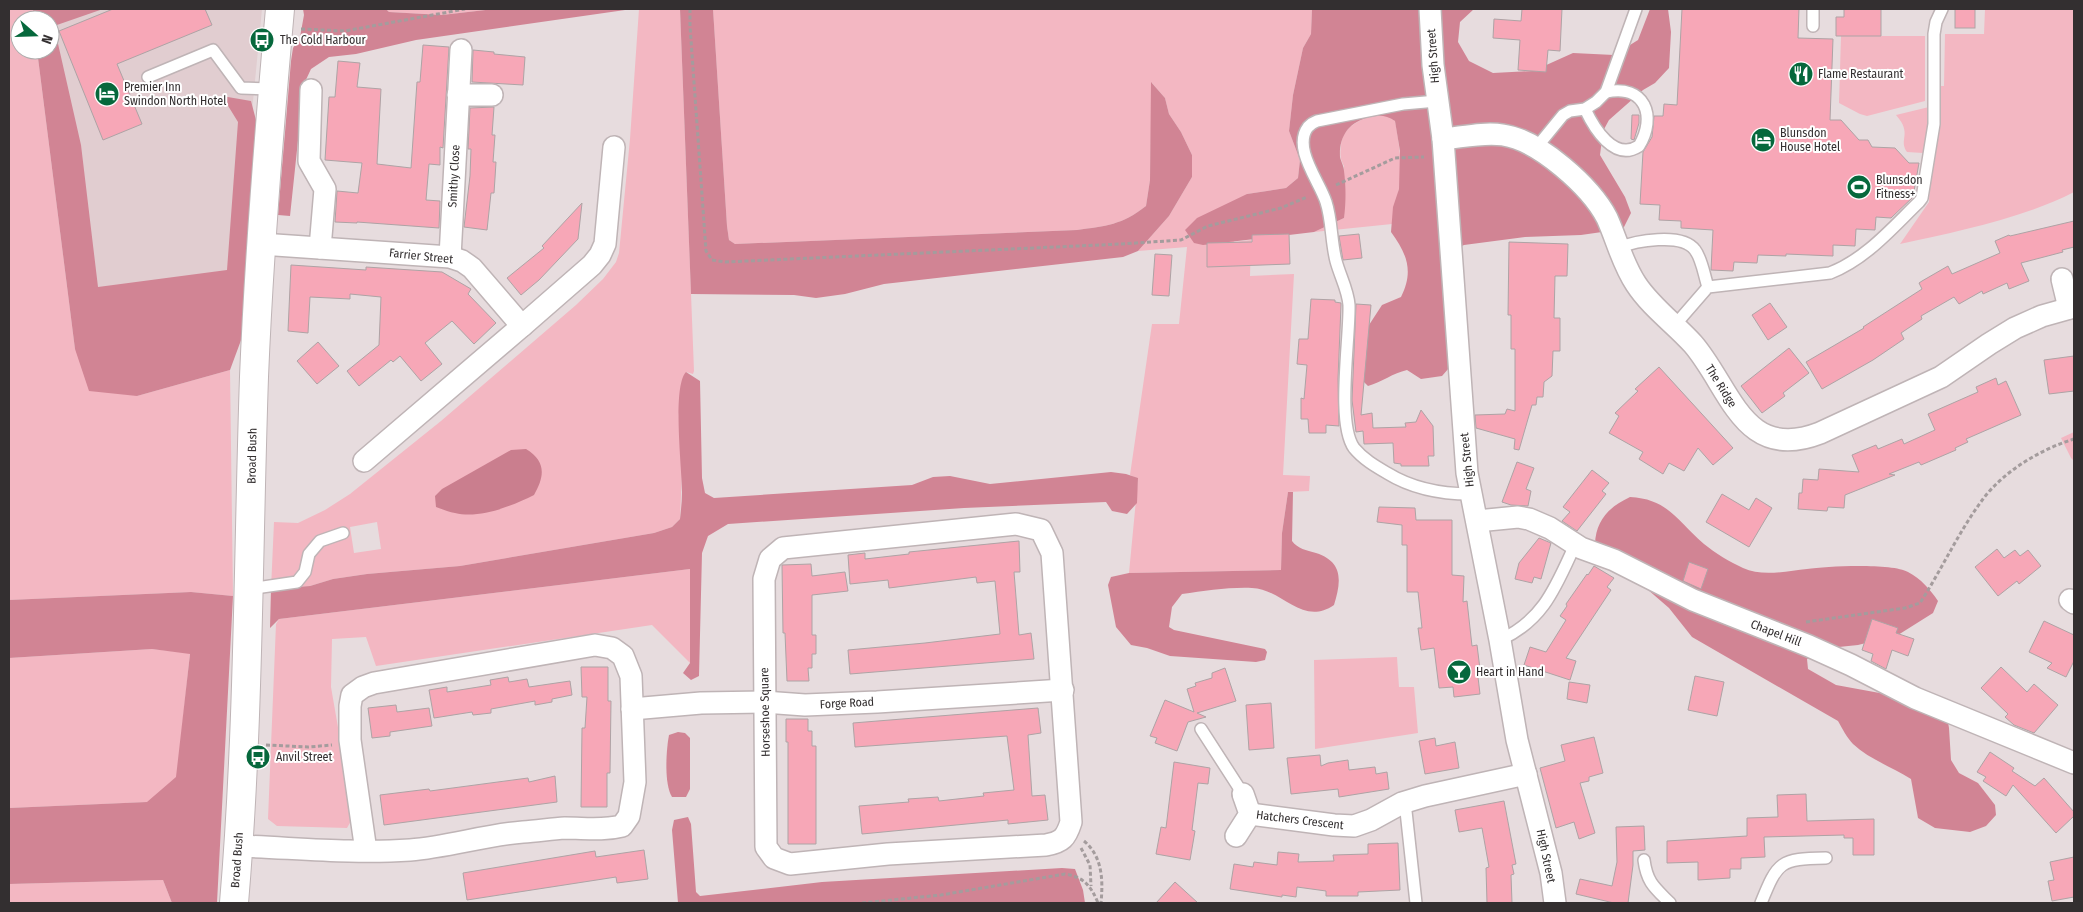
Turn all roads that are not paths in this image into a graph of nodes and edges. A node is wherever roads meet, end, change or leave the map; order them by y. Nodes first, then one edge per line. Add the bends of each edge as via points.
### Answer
1 (1430, 9) edge
2 (1636, 9) edge
3 (1813, 9) edge
4 (1942, 9) edge
5 (279, 18) edge
6 (1813, 26) dead end
7 (461, 50) dead end
8 (148, 77) dead end
9 (272, 89) junction
10 (311, 90) dead end
11 (1606, 92) junction
12 (458, 95) junction
13 (492, 95) dead end
14 (1437, 102) junction
15 (1585, 109) junction
16 (614, 147) dead end
17 (1444, 148) junction
18 (1536, 148) junction
19 (261, 244) junction
20 (320, 248) junction
21 (1618, 248) junction
22 (450, 257) junction
23 (2062, 279) dead end
24 (1708, 286) junction
25 (2072, 308) edge
26 (1675, 325) junction
27 (522, 326) junction
28 (364, 461) dead end
29 (1470, 494) junction
30 (1477, 521) junction
31 (344, 533) dead end
32 (1575, 545) junction
33 (249, 589) junction
34 (1500, 640) junction
35 (1063, 690) junction
36 (764, 702) junction
37 (632, 709) junction
38 (1201, 729) dead end
39 (2074, 763) edge
40 (1526, 774) junction
41 (1243, 794) joint
42 (1405, 802) junction
43 (1250, 814) junction
44 (1236, 836) dead end
45 (239, 846) junction
46 (366, 851) junction
47 (1826, 858) dead end
48 (1644, 860) dead end
49 (234, 903) edge
50 (1416, 903) edge
51 (1555, 903) edge
52 (1670, 903) edge
53 (1761, 903) edge

1 - 14 street, High Street
2 - 11 lane
3 - 6 lane
4 - 24 lane via 1934,34 1932,141 1919,202 1867,252 1837,271
5 - 9 main road, Broad Bush
7 - 12 street, Smithy Close
8 - 9 lane via 213,50 241,88
9 - 19 main road, Broad Bush
10 - 20 street via 309,161 325,189
11 - 15 lane
11 - 15 lane via 1630,93 1646,106 1645,135 1639,146 1619,149 1608,142
12 - 13 street
12 - 22 street, Smithy Close
14 - 17 street, High Street
14 - 29 lane via 1403,104 1317,121 1308,128 1304,137 1304,152 1326,201 1336,261 1349,304 1346,406 1347,429 1354,447 1378,468 1418,488
15 - 18 lane via 1563,115
16 - 27 street via 605,244 600,255
17 - 18 street, The Ridge via 1498,134 1514,137
17 - 29 street, High Street
18 - 21 street, The Ridge via 1590,193 1607,218
19 - 20 street, Farrier Street
19 - 33 main road, Broad Bush
20 - 22 street, Farrier Street
21 - 24 lane via 1645,240 1684,243 1696,251
21 - 26 street, The Ridge via 1639,289
22 - 27 street, Farrier Street via 472,268
23 - 25 street, The Ridge
24 - 26 lane
25 - 26 street, The Ridge via 2015,328 1941,377 1820,433 1792,440 1768,436 1746,422 1704,358
27 - 28 street
29 - 30 street, High Street
30 - 32 street, Chapel Hill via 1530,519
30 - 34 street, High Street
31 - 33 lane via 320,541 309,554 305,572 297,582
32 - 34 lane via 1543,608 1518,631
32 - 39 street, Chapel Hill via 1614,560 1693,600 1833,656 1915,698
33 - 45 main road, Broad Bush
34 - 40 street, High Street
35 - 36 street, Forge Road via 805,705
35 - 36 street, Horseshoe Square via 1052,553 1041,530 1016,524 783,548 770,559 764,579
35 - 36 street, Horseshoe Square via 1071,822 1059,843 790,864 774,858 766,846
36 - 37 street, Forge Road
37 - 46 street via 635,782 629,816 622,826 599,830 566,828 520,832 413,850
37 - 46 street via 631,676 623,656 612,648 595,645 363,687 352,695 350,706 351,743
38 - 41 lane, Hatchers Crescent
40 - 42 street, Hatchers Crescent
40 - 51 street, High Street via 1551,872
41 - 43 street, Hatchers Crescent
42 - 43 street, Hatchers Crescent via 1354,826
42 - 50 lane
43 - 44 street, Hatchers Crescent
45 - 46 street
45 - 49 main road, Broad Bush
47 - 53 lane via 1802,858 1783,864 1776,870
48 - 52 lane via 1649,881

